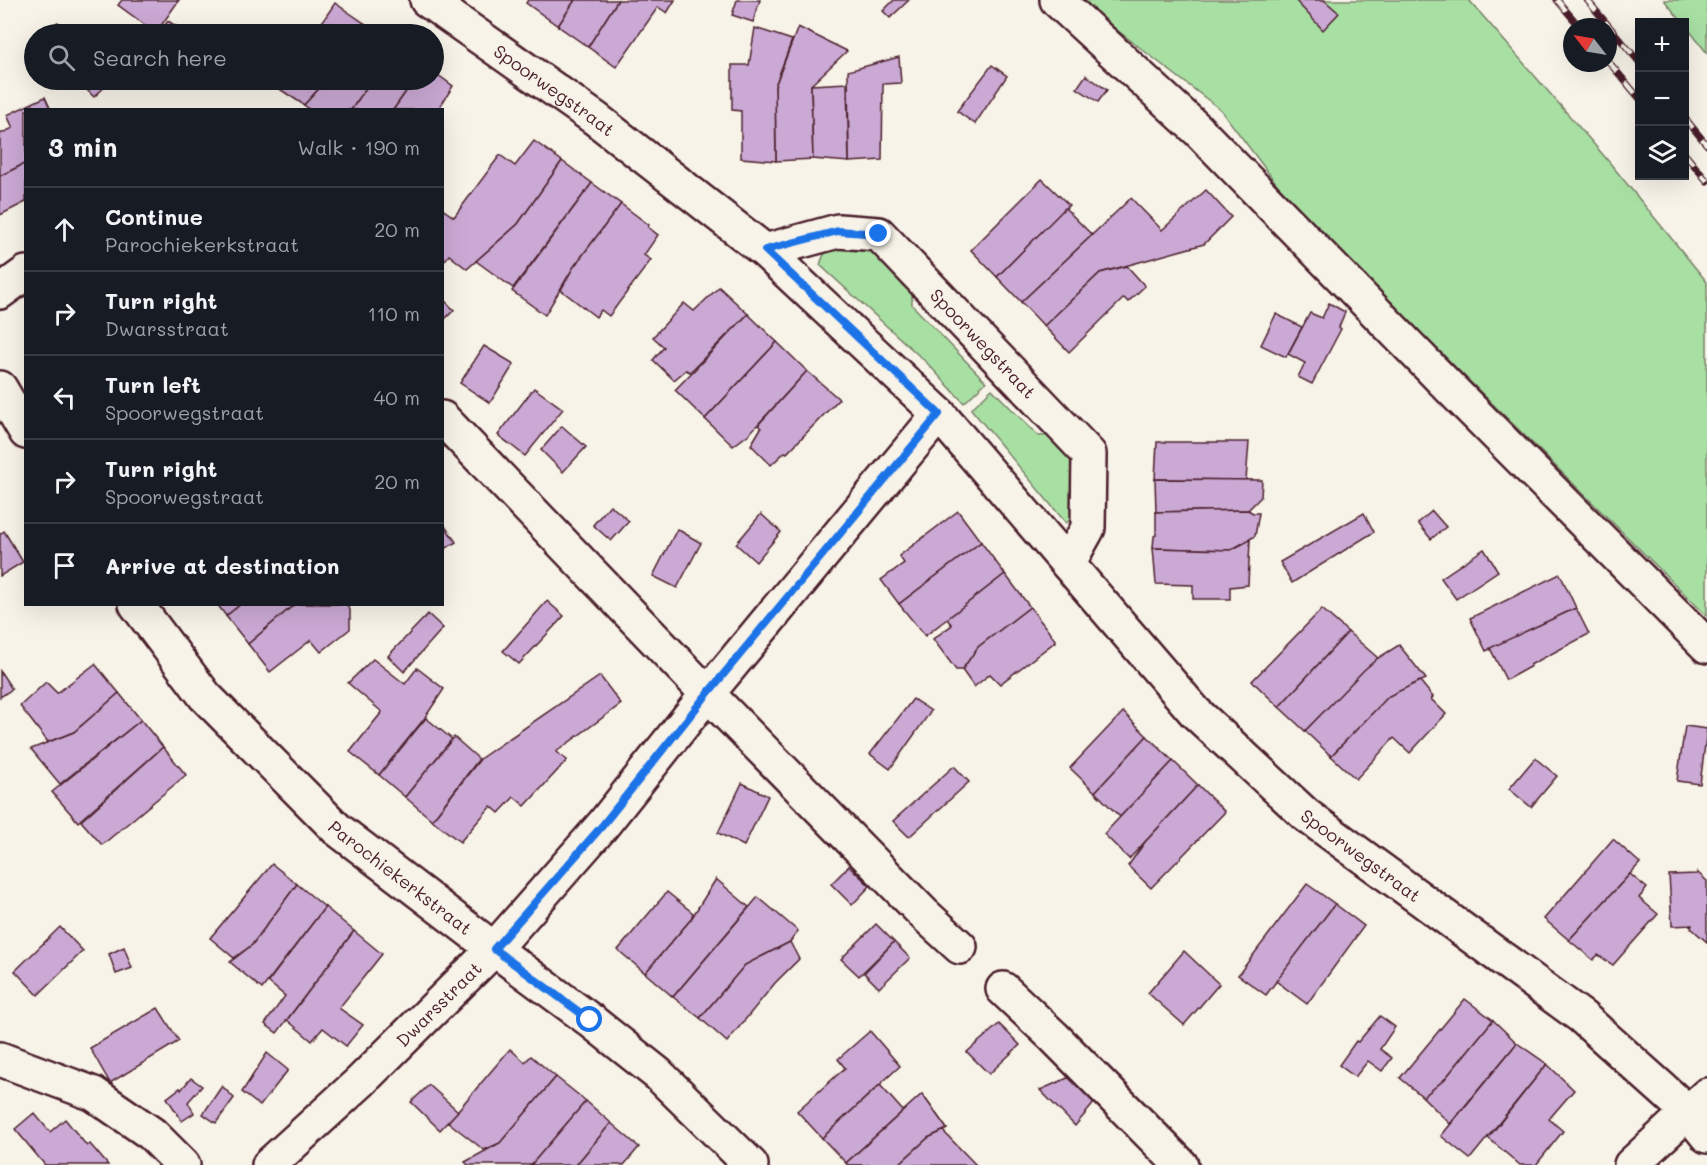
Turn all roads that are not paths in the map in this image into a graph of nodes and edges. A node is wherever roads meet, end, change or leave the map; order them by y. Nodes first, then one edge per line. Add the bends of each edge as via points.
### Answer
1 (427, 0) edge
2 (1057, 0) edge
3 (765, 250) junction
4 (24, 274) edge
5 (0, 292) edge
6 (0, 388) edge
7 (939, 414) junction
8 (444, 420) edge
9 (24, 429) edge
10 (1068, 564) junction
11 (138, 606) edge
12 (1707, 646) edge
13 (708, 693) junction
14 (960, 947) dead end
15 (494, 949) junction
16 (1003, 988) dead end
17 (0, 1059) edge
18 (1701, 1114) edge
19 (272, 1164) edge
20 (183, 1165) edge
21 (751, 1165) edge
22 (1181, 1165) edge
23 (1631, 1165) edge

1 - 3 street, Spoorwegstraat via 596,119
2 - 12 street via 1198,129
3 - 7 street, Spoorwegstraat
3 - 10 street, Spoorwegstraat via 838,231 879,234 1089,454 1088,528
4 - 5 street
6 - 9 street
7 - 10 street, Spoorwegstraat
7 - 13 street, Dwarsstraat
8 - 13 street
10 - 18 street, Spoorwegstraat via 1195,712 1306,815 1582,1017
11 - 15 street, Parochiekerkstraat via 206,696 337,829
13 - 14 street
13 - 15 street, Dwarsstraat via 602,826
15 - 19 street, Dwarsstraat
15 - 21 street, Parochiekerkstraat via 658,1074
16 - 22 street
17 - 20 street via 94,1094 152,1134
18 - 23 street

